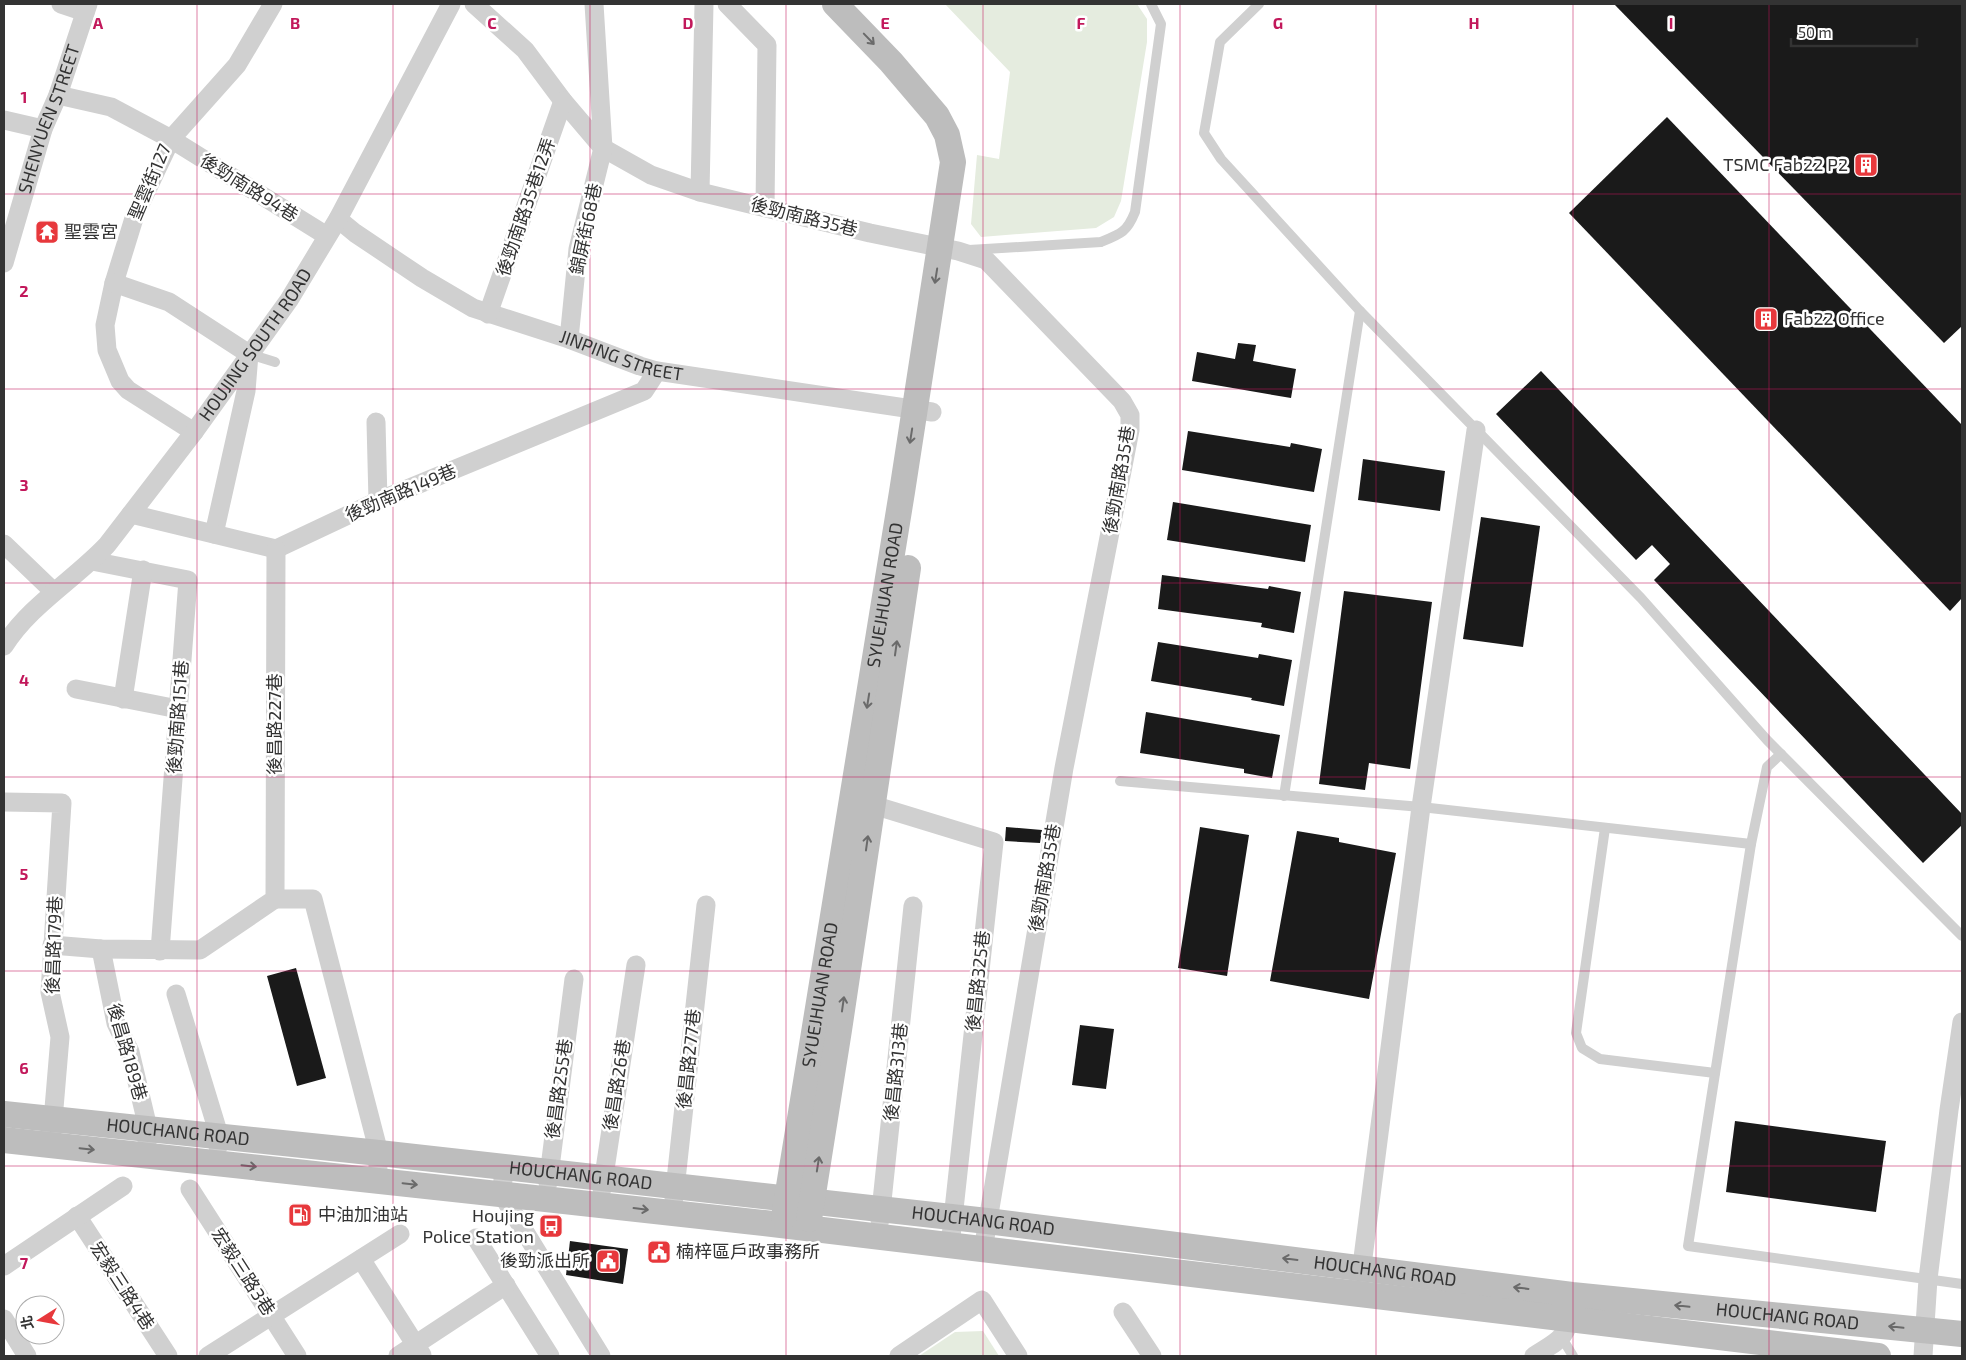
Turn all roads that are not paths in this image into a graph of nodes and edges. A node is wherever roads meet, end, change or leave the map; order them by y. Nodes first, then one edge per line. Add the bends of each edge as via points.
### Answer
1 (61, 4) edge
2 (273, 4) edge
3 (451, 4) edge
4 (474, 4) edge
5 (594, 4) edge
6 (704, 4) edge
7 (727, 4) edge
8 (835, 4) edge
9 (860, 4) edge
10 (1151, 4) edge
11 (1259, 4) edge
12 (87, 8) edge
13 (58, 96) junction
14 (563, 101) junction
15 (4, 120) edge
16 (43, 130) junction
17 (171, 139) junction
18 (604, 148) junction
19 (700, 192) junction
20 (765, 207) junction
21 (338, 219) junction
22 (328, 236) junction
23 (7, 238) edge
24 (949, 249) junction
25 (4, 263) edge
26 (114, 283) junction
27 (1360, 311) junction
28 (488, 314) junction
29 (569, 339) junction
30 (249, 354) junction
31 (275, 362) dead end
32 (657, 371) junction
33 (924, 411) junction
34 (376, 422) dead end
35 (1476, 430) junction
36 (194, 432) junction
37 (378, 501) junction
38 (131, 514) junction
39 (214, 534) junction
40 (4, 544) edge
41 (276, 549) junction
42 (92, 561) junction
43 (142, 570) junction
44 (54, 592) junction
45 (4, 646) edge
46 (76, 689) dead end
47 (123, 699) junction
48 (178, 709) junction
49 (1781, 754) junction
50 (1120, 781) dead end
51 (1284, 796) junction
52 (4, 802) edge
53 (873, 805) junction
54 (1421, 807) junction
55 (1605, 828) junction
56 (1751, 844) junction
57 (275, 899) junction
58 (706, 906) dead end
59 (913, 906) dead end
60 (1962, 936) edge
61 (52, 945) junction
62 (101, 949) junction
63 (160, 951) junction
64 (636, 965) dead end
65 (574, 979) dead end
66 (176, 994) dead end
67 (1962, 1022) edge
68 (1715, 1073) junction
69 (4, 1114) edge
70 (54, 1118) junction
71 (148, 1128) junction
72 (219, 1135) junction
73 (4, 1140) edge
74 (50, 1145) junction
75 (379, 1153) junction
76 (146, 1155) junction
77 (217, 1163) junction
78 (505, 1166) junction
79 (548, 1171) junction
80 (604, 1178) junction
81 (377, 1180) junction
82 (676, 1185) junction
83 (123, 1186) dead end
84 (190, 1189) dead end
85 (501, 1194) junction
86 (547, 1198) junction
87 (800, 1200) junction
88 (601, 1205) junction
89 (882, 1210) junction
90 (673, 1213) junction
91 (77, 1216) junction
92 (952, 1217) junction
93 (987, 1221) junction
94 (795, 1228) junction
95 (400, 1234) dead end
96 (476, 1238) dead end
97 (878, 1238) junction
98 (950, 1246) junction
99 (983, 1250) junction
100 (361, 1259) junction
101 (4, 1266) edge
102 (1362, 1268) junction
103 (1928, 1279) junction
104 (1962, 1284) edge
105 (506, 1286) junction
106 (1358, 1295) junction
107 (1572, 1295) junction
108 (1123, 1312) dead end
109 (272, 1316) junction
110 (4, 1319) edge
111 (1566, 1329) junction
112 (1924, 1330) junction
113 (1962, 1334) edge
114 (419, 1351) edge
115 (27, 1356) edge
116 (168, 1356) edge
117 (208, 1356) edge
118 (297, 1356) edge
119 (398, 1356) edge
120 (549, 1356) edge
121 (602, 1356) edge
122 (899, 1356) edge
123 (1018, 1356) edge
124 (1152, 1356) edge
125 (1534, 1356) edge
126 (1573, 1356) edge
127 (1878, 1356) edge
128 (1923, 1356) edge

1 - 12 street
2 - 17 street via 237,65
3 - 21 street, HOUJING SOUTH ROAD
4 - 14 street, 後勁南路35巷 via 525,50
5 - 18 street, 錦屏街68巷
6 - 19 street
7 - 20 street via 767,46
8 -> 24 street, SYUEJHUAN ROAD via 891,62 937,116 948,135 953,162
9 - 24 street, SYUEJHUAN ROAD via 907,52 961,128 969,163
10 - 24 lane via 1161,24 1135,212 1129,227 1101,242
11 - 27 lane via 1220,42 1204,133 1221,159
12 - 13 street, SHENYUEN STREET
13 - 16 street, SHENYUEN STREET
13 - 17 street, 聖雲街127 via 111,107
14 - 18 street, 後勁南路35巷
14 - 28 street, 後勁南路35巷12弄
15 - 16 street
16 - 23 street, SHENYUEN STREET
17 - 22 street, 後勁南路94巷
17 - 26 street, 聖雲街127 via 135,215
18 - 19 street, 後勁南路35巷 via 651,175
18 - 29 street, 錦屏街68巷 via 578,249
19 - 20 street, 後勁南路35巷
20 - 24 street, 後勁南路35巷
21 - 22 street, HOUJING SOUTH ROAD
21 - 28 street, JINPING STREET via 422,278
22 - 30 street, HOUJING SOUTH ROAD via 289,300
23 - 25 street, SHENYUEN STREET
24 - 33 street, SYUEJHUAN ROAD
24 - 93 street, 後勁南路35巷 via 986,260 1122,401 1130,415 1130,430 1064,768
26 - 30 street via 169,302
26 - 36 street, 聖雲街127 via 105,332 107,350 120,381 128,390
27 - 35 lane
27 - 51 lane
28 - 29 street, JINPING STREET
29 - 32 street, JINPING STREET
30 - 31 lane
30 - 36 street, HOUJING SOUTH ROAD
30 - 39 street via 246,391
32 - 33 street, JINPING STREET
32 - 37 street, 後勁南路149巷 via 644,391
53 -> 33 street, SYUEJHUAN ROAD
33 -> 87 street, SYUEJHUAN ROAD
34 - 37 street
35 - 49 lane via 1641,598
35 - 54 street
36 - 38 street, HOUJING SOUTH ROAD
37 - 41 street, 後勁南路149巷
38 - 39 street
38 - 42 street, HOUJING SOUTH ROAD
39 - 41 street
40 - 44 street
41 - 57 street, 後昌路227巷
42 - 43 street, 後勁南路151巷
42 - 44 street, HOUJING SOUTH ROAD
43 - 47 street
43 - 48 street, 後勁南路151巷 via 188,580
44 - 45 street, HOUJING SOUTH ROAD via 25,619
46 - 47 street
47 - 48 street
48 - 63 street, 後勁南路151巷
49 - 56 lane via 1767,767
49 - 60 lane
50 - 51 lane
51 - 54 lane
52 - 61 street, 後昌路179巷 via 62,803
87 -> 53 street, SYUEJHUAN ROAD
53 - 92 street, 後昌路325巷 via 994,842
54 - 55 lane
54 - 102 street
55 - 56 lane
55 - 68 lane via 1576,1033 1582,1048 1600,1059
56 - 68 lane
57 - 63 street via 200,950
57 - 75 street via 313,899
58 - 82 street, 後昌路277巷
59 - 89 street, 後昌路313巷
61 - 62 street
61 - 70 street, 後昌路179巷 via 50,992 60,1037
62 - 63 street
62 - 71 street, 後昌路189巷 via 116,1023 130,1052
64 - 80 street, 後昌路26巷
65 - 79 street, 後昌路255巷
66 - 72 street
67 - 103 street
68 - 103 lane via 1688,1246
69 - 70 street, HOUCHANG ROAD
70 - 71 street, HOUCHANG ROAD
70 - 74 street, 後昌路179巷
71 - 72 street, HOUCHANG ROAD
71 - 76 street, 後昌路189巷
72 - 75 street, HOUCHANG ROAD
72 - 77 street
73 - 74 street, HOUCHANG ROAD
74 -> 76 street, HOUCHANG ROAD
75 - 78 street, HOUCHANG ROAD
75 - 81 street
76 - 77 street, HOUCHANG ROAD
77 -> 81 street, HOUCHANG ROAD
78 - 79 street, HOUCHANG ROAD
78 - 85 street
79 - 80 street, HOUCHANG ROAD
79 - 86 street, 後昌路255巷
80 - 82 street, HOUCHANG ROAD
80 - 88 street, 後昌路26巷
81 -> 85 street, HOUCHANG ROAD
82 - 87 street, HOUCHANG ROAD
82 - 90 street, 後昌路277巷
83 - 91 street
84 - 109 street, 宏毅三路3巷
85 - 86 street, HOUCHANG ROAD
85 - 121 street
86 - 88 street, HOUCHANG ROAD
87 - 89 street, HOUCHANG ROAD
87 - 94 street, SYUEJHUAN ROAD
88 -> 90 street, HOUCHANG ROAD
89 - 92 street, HOUCHANG ROAD
89 - 97 street, 後昌路313巷
90 - 94 street, HOUCHANG ROAD
91 - 101 street
91 - 116 street, 宏毅三路4巷
92 - 93 street, HOUCHANG ROAD
92 - 98 street, 後昌路325巷
93 - 99 street, 後勁南路35巷
102 -> 93 street, HOUCHANG ROAD
94 - 97 street, HOUCHANG ROAD
95 - 100 street
96 - 105 street
97 - 98 street, HOUCHANG ROAD
98 - 99 street, HOUCHANG ROAD
99 - 106 street, HOUCHANG ROAD
100 - 109 street
100 - 114 street
102 - 106 street
107 -> 102 street, HOUCHANG ROAD
103 - 104 lane
103 - 112 street
105 - 114 street
105 - 120 street
106 - 111 street, HOUCHANG ROAD
107 - 111 street
112 -> 107 street, HOUCHANG ROAD
108 - 124 street
109 - 117 street
109 - 118 street, 宏毅三路3巷
110 - 115 street
111 - 125 street
111 - 126 lane
111 - 127 street, HOUCHANG ROAD
112 - 113 street, HOUCHANG ROAD
112 - 128 street
114 - 119 street
122 - 123 street via 982,1300

